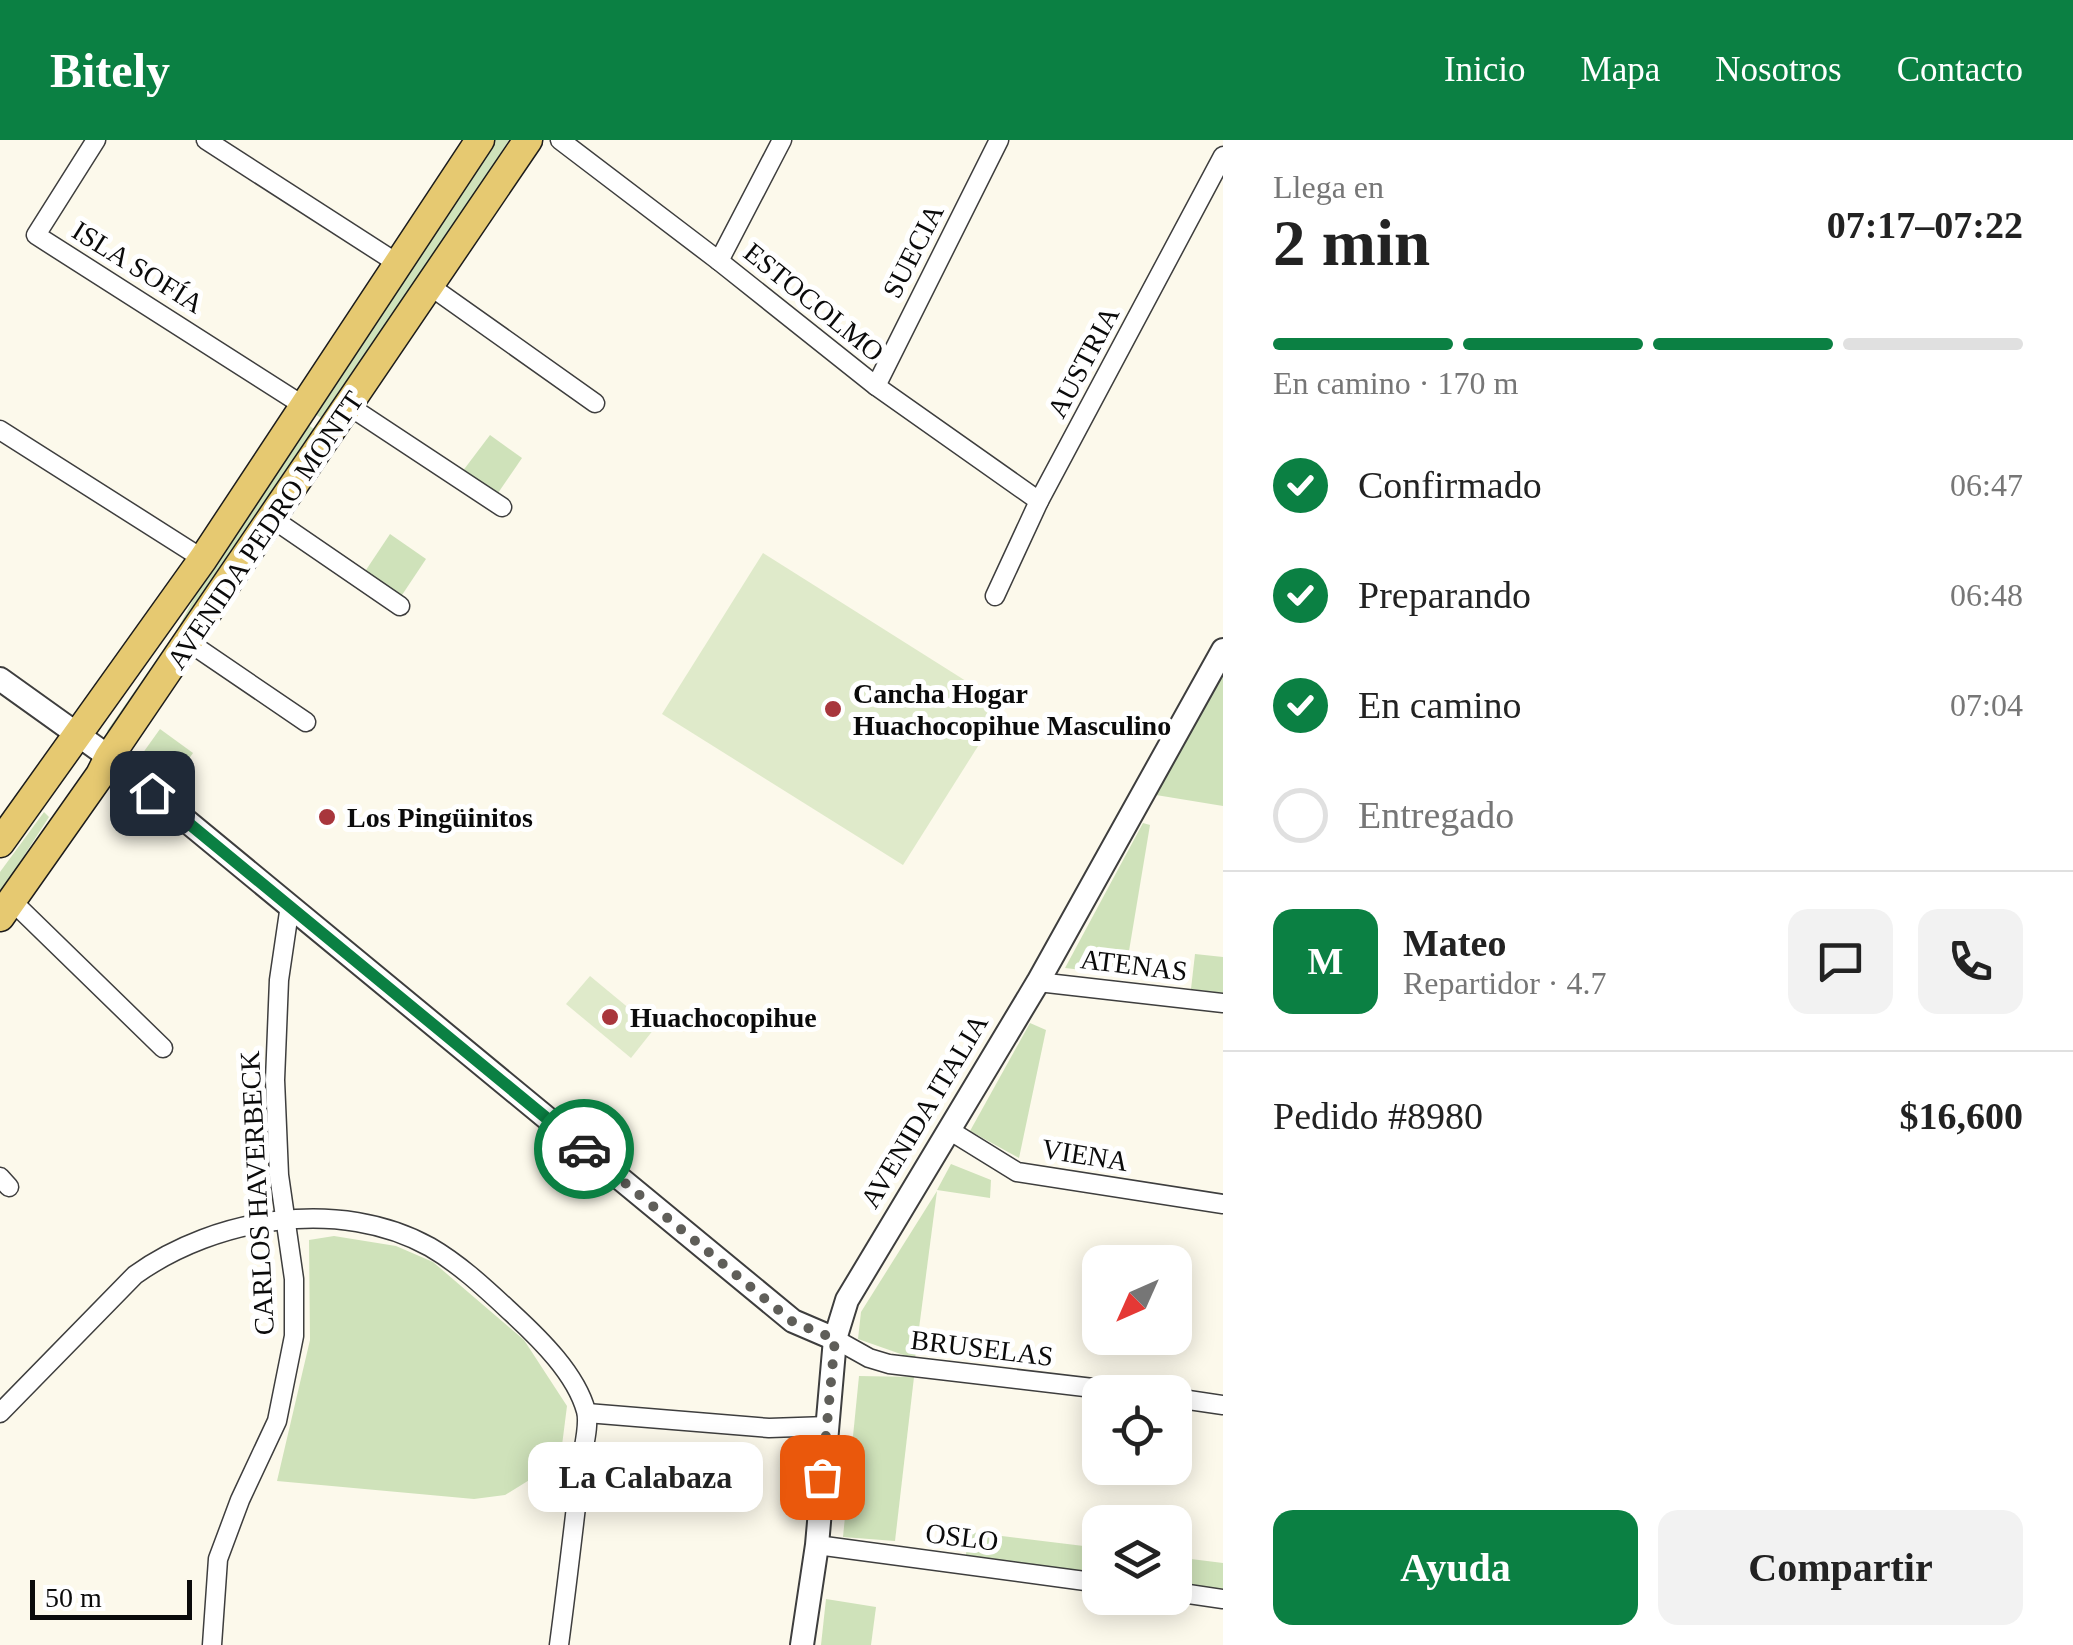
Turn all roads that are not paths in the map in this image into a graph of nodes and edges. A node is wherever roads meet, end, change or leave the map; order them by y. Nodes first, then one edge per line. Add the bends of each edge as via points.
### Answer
1 (96, 140) edge
2 (206, 140) edge
3 (480, 140) edge
4 (528, 140) edge
5 (560, 140) edge
6 (782, 140) edge
7 (999, 140) edge
8 (1223, 156) edge
9 (719, 261) junction
10 (397, 263) junction
11 (430, 286) junction
12 (876, 386) junction
13 (594, 403) dead end
14 (304, 406) junction
15 (349, 406) junction
16 (0, 430) edge
17 (1039, 501) junction
18 (502, 507) dead end
19 (273, 519) junction
20 (203, 559) junction
21 (996, 596) dead end
22 (400, 606) dead end
23 (190, 643) junction
24 (1223, 650) edge
25 (0, 679) edge
26 (306, 722) dead end
27 (79, 734) junction
28 (109, 757) junction
29 (0, 843) edge
30 (290, 905) junction
31 (6, 909) edge
32 (1038, 982) junction
33 (1223, 1003) edge
34 (163, 1048) dead end
35 (949, 1130) junction
36 (1223, 1204) edge
37 (284, 1222) junction
38 (835, 1339) junction
39 (1082, 1387) edge
40 (1192, 1400) edge
41 (1223, 1405) edge
42 (0, 1412) edge
43 (587, 1413) junction
44 (828, 1426) junction
45 (816, 1545) junction
46 (1082, 1580) edge
47 (1192, 1594) edge
48 (1223, 1599) edge
49 (212, 1645) edge
50 (559, 1645) edge
51 (802, 1645) edge

1 - 14 street, ISLA SOFÍA via 36,235
2 - 10 street
3 - 10 main road, AVENIDA PEDRO MONTT
4 - 11 main road, AVENIDA PEDRO MONTT
5 - 9 street, ESTOCOLMO
6 - 9 street
7 - 12 street, SUECIA
8 - 17 street, AUSTRIA
9 - 12 street, ESTOCOLMO
10 - 14 main road, AVENIDA PEDRO MONTT
11 - 13 street
11 - 15 main road, AVENIDA PEDRO MONTT
12 - 17 street, ESTOCOLMO
14 - 20 main road, AVENIDA PEDRO MONTT
15 - 18 street
15 - 19 main road, AVENIDA PEDRO MONTT
16 - 20 street
17 - 21 street, AUSTRIA
19 - 22 street
19 - 23 main road, AVENIDA PEDRO MONTT
20 - 27 main road, AVENIDA PEDRO MONTT
23 - 26 street
23 - 28 main road, AVENIDA PEDRO MONTT
24 - 32 street, AVENIDA ITALIA
25 - 27 street
27 - 28 street
27 - 29 main road, AVENIDA PEDRO MONTT
28 - 30 street
28 - 31 main road, AVENIDA PEDRO MONTT
30 - 37 street, CARLOS HAVERBECK via 275,1063
30 - 38 street via 793,1322
31 - 34 street
32 - 33 street, ATENAS
32 - 35 street, AVENIDA ITALIA
35 - 36 street, VIENA via 1017,1172
35 - 38 street, AVENIDA ITALIA via 857,1279
37 - 42 street via 232,1230 160,1257 134,1275
37 - 43 street via 364,1223 442,1254 531,1332
37 - 49 street, CARLOS HAVERBECK via 295,1308 290,1365 272,1435 218,1559
38 - 39 street, BRUSELAS via 890,1364
38 - 44 street, AVENIDA ITALIA
40 - 41 street
43 - 44 street via 769,1428
43 - 50 street
44 - 45 street, AVENIDA ITALIA
45 - 46 street, OSLO
45 - 51 street, AVENIDA ITALIA
47 - 48 street

